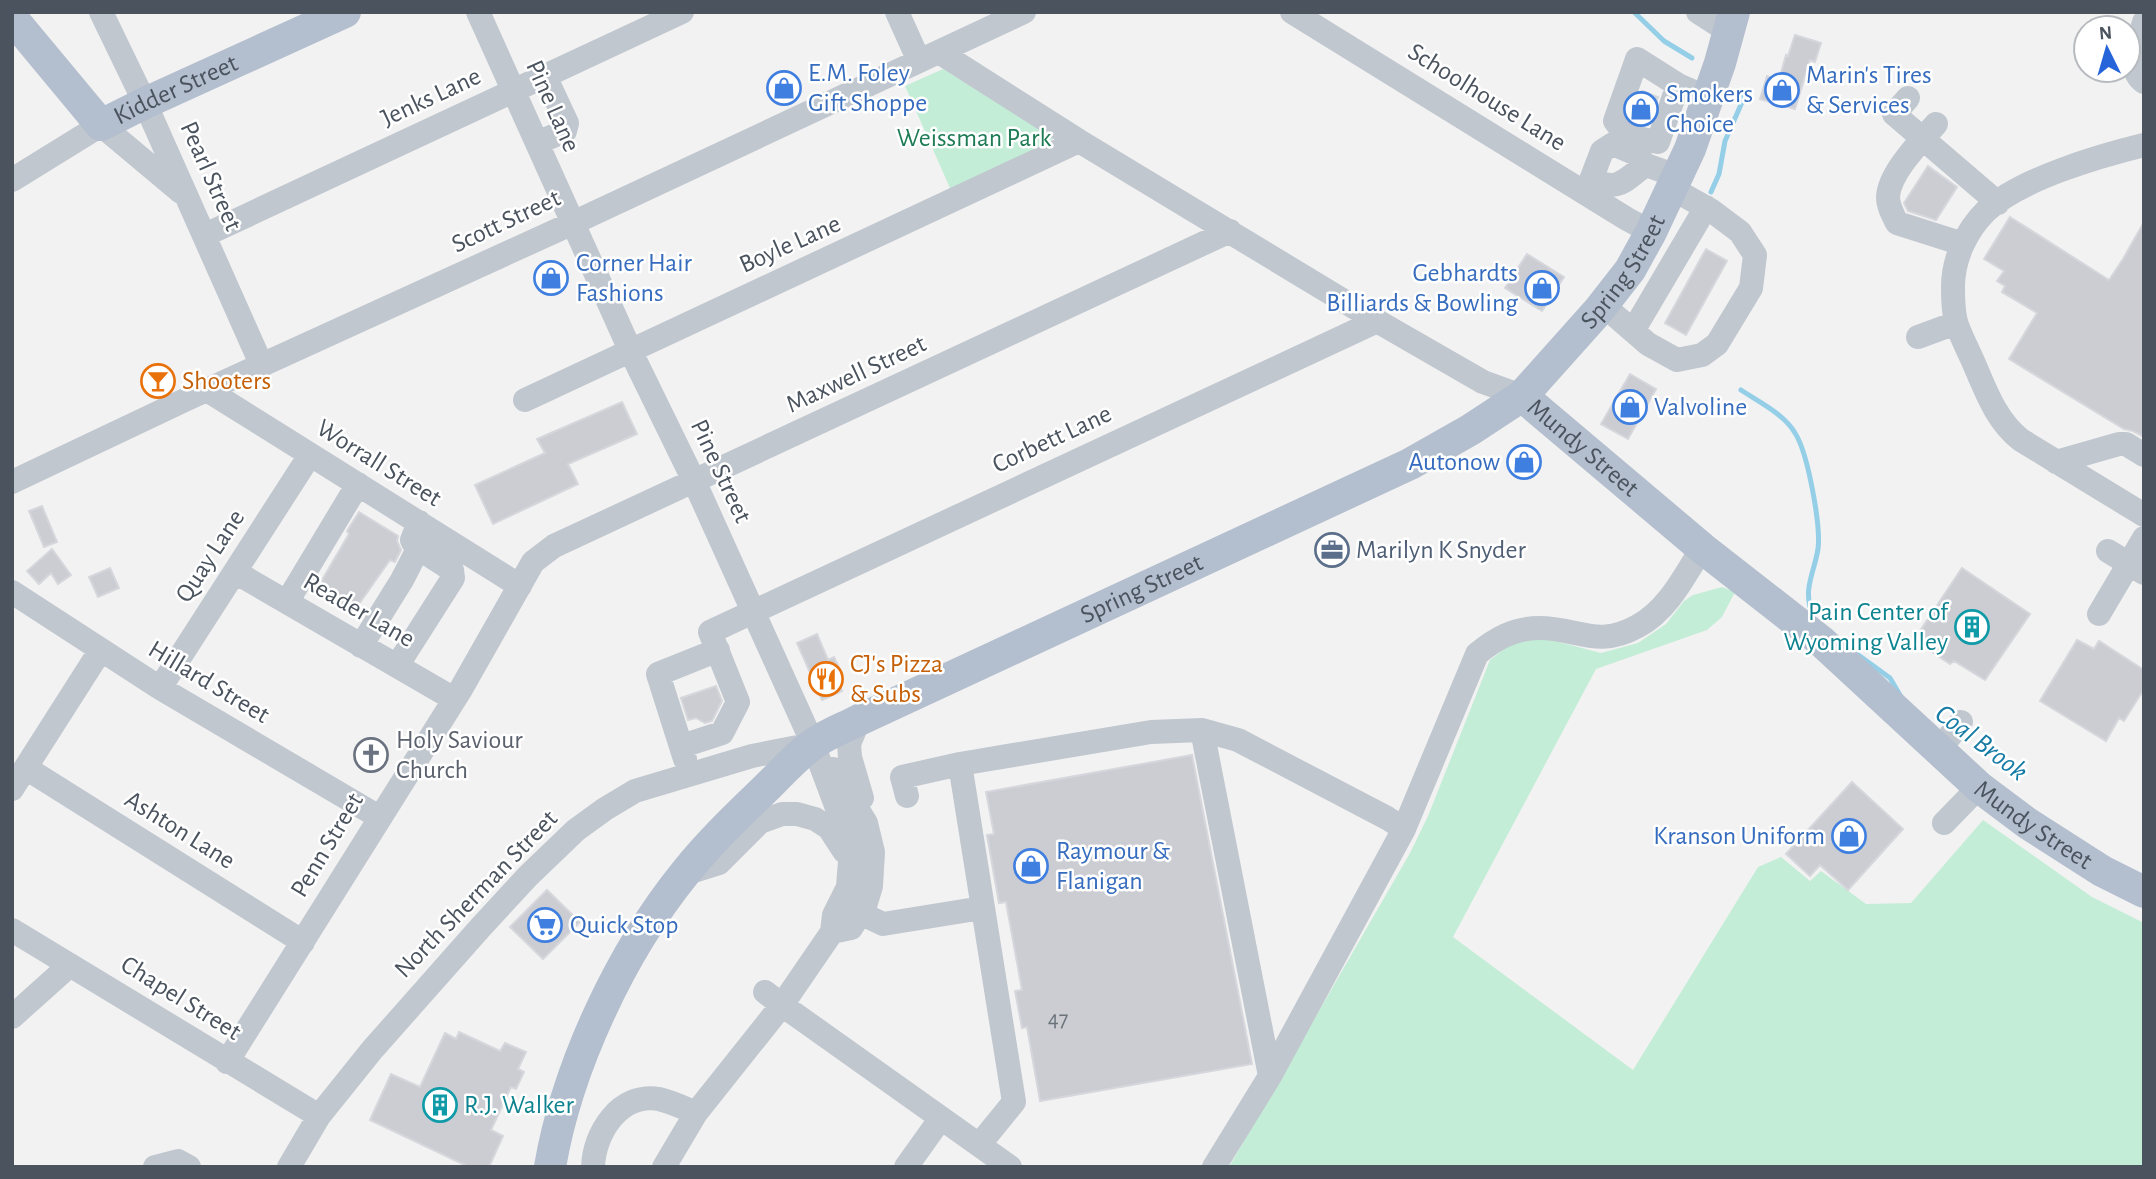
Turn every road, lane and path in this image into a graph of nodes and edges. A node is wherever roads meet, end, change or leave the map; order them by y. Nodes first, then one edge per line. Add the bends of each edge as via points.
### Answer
1 (101, 12) edge
2 (345, 12) edge
3 (478, 12) edge
4 (682, 12) edge
5 (897, 12) edge
6 (1024, 12) edge
7 (1292, 12) edge
8 (1698, 12) edge
9 (12, 18) edge
10 (1732, 22) edge
11 (929, 56) junction
12 (1713, 81) junction
13 (548, 83) junction
14 (1678, 85) dead end
15 (517, 98) junction
16 (1908, 98) dead end
17 (145, 103) junction
18 (101, 125) junction
19 (1930, 131) junction
20 (1079, 142) junction
21 (537, 144) junction
22 (2144, 145) edge
23 (1646, 164) junction
24 (12, 180) edge
25 (1674, 182) junction
26 (1587, 186) junction
27 (187, 197) junction
28 (1998, 203) junction
29 (1706, 207) junction
30 (573, 223) junction
31 (1230, 231) junction
32 (1651, 232) junction
33 (205, 235) junction
34 (1964, 244) junction
35 (1603, 305) junction
36 (1377, 321) junction
37 (1955, 323) junction
38 (1633, 331) junction
39 (1918, 337) dead end
40 (631, 352) junction
41 (262, 366) junction
42 (207, 390) junction
43 (1522, 396) junction
44 (526, 400) dead end
45 (310, 455) junction
46 (2144, 455) edge
47 (2056, 462) junction
48 (12, 482) edge
49 (695, 483) junction
50 (358, 484) junction
51 (2144, 516) edge
52 (419, 522) junction
53 (2144, 538) edge
54 (1702, 548) junction
55 (418, 549) junction
56 (2127, 563) edge
57 (235, 572) junction
58 (520, 586) junction
59 (12, 592) edge
60 (287, 602) junction
61 (752, 611) junction
62 (2099, 614) dead end
63 (361, 646) junction
64 (718, 650) junction
65 (100, 651) junction
66 (397, 666) junction
67 (160, 688) junction
68 (454, 699) junction
69 (859, 720) junction
70 (1961, 722) dead end
71 (1202, 730) junction
72 (813, 744) junction
73 (682, 746) junction
74 (1939, 750) junction
75 (960, 764) junction
76 (26, 768) junction
77 (688, 774) junction
78 (1979, 787) junction
79 (12, 789) edge
80 (907, 796) dead end
81 (379, 817) junction
82 (866, 823) junction
83 (1944, 823) dead end
84 (1404, 828) junction
85 (850, 861) junction
86 (684, 874) junction
87 (2144, 892) edge
88 (982, 908) junction
89 (860, 913) junction
90 (12, 930) edge
91 (832, 932) junction
92 (303, 942) junction
93 (70, 965) junction
94 (774, 999) junction
95 (12, 1017) edge
96 (227, 1062) junction
97 (1270, 1076) junction
98 (696, 1113) junction
99 (319, 1116) junction
100 (941, 1118) junction
101 (979, 1145) junction
102 (155, 1167) edge
103 (189, 1167) edge
104 (289, 1167) edge
105 (550, 1167) edge
106 (593, 1167) edge
107 (664, 1167) edge
108 (906, 1167) edge
109 (1010, 1167) edge
110 (1214, 1167) edge

1 - 17 street, Pearl Street
2 - 17 main road, Kidder Street
3 - 15 street, Pine Lane
4 - 13 street, Jenks Lane
5 - 11 street
6 - 11 street, Scott Street
7 - 26 street, Schoolhouse Lane
8 - 10 street
9 - 18 main road
10 - 12 main road, Spring Street
11 - 20 street, Mundy Street
11 - 30 street, Scott Street
12 - 14 street
12 - 25 main road, Spring Street
13 - 15 street, Jenks Lane
13 - 21 street via 567,123 565,131
15 - 21 street, Pine Lane
15 - 33 street, Jenks Lane
16 - 19 street via 1894,114
17 - 18 main road, Kidder Street
17 - 27 street, Pearl Street
18 - 24 street, Kidder Street
18 - 27 street
19 - 28 street
19 - 34 street via 1891,181 1889,207 1897,223
20 - 31 street, Mundy Street
20 - 40 street, Boyle Lane
21 - 30 street, Pine Lane
22 - 28 street via 2033,182
23 - 25 street
23 - 26 street via 1619,185
23 - 26 street via 1613,144 1602,150
25 - 29 street
25 - 32 main road, Spring Street
26 - 32 street, Schoolhouse Lane
27 - 33 street, Pearl Street
28 - 34 street via 1987,210
29 - 38 street
29 - 38 street via 1740,232 1755,255 1751,288 1717,344 1702,355 1677,360
30 - 40 street, Pine Street
30 - 41 street, Scott Street
31 - 36 street, Mundy Street
31 - 49 street, Maxwell Street
32 - 35 main road, Spring Street
33 - 41 street, Pearl Street
34 - 37 street via 1953,269
35 - 38 street
35 - 43 main road, Spring Street
36 - 43 street, Mundy Street via 1483,382
36 - 61 street, Corbett Lane
37 - 39 street
37 - 47 street via 2007,429
40 - 44 street, Boyle Lane
40 - 49 street, Pine Street
41 - 42 street, Scott Street
42 - 45 street, Worrall Street
42 - 48 street, Scott Street
43 - 54 main road, Mundy Street
43 - 69 main road, Spring Street via 1410,464
45 - 50 street, Worrall Street
45 - 57 street, Quay Lane
46 - 47 street via 2119,444
47 - 51 street
49 - 58 street, Maxwell Street via 554,547 533,562
49 - 61 street, Pine Street
50 - 52 street, Worrall Street
50 - 60 street
52 - 55 street via 412,540
52 - 58 street, Worrall Street
53 - 56 street
54 - 74 main road, Mundy Street via 1821,640
54 - 84 street via 1672,595 1632,629 1601,638 1538,628 1514,631 1477,654
55 - 63 street
55 - 66 street via 452,570 453,578
56 - 62 street
57 - 60 street, Reader Lane
57 - 67 street, Quay Lane
58 - 68 street, Penn Street
59 - 65 street, Hillard Street
60 - 63 street, Reader Lane
61 - 64 street, Corbett Lane via 710,632
61 - 72 street, Pine Street
63 - 66 street, Reader Lane
64 - 73 street via 738,702 722,733
64 - 73 street via 658,674
65 - 67 street, Hillard Street
65 - 76 street
66 - 68 street, Reader Lane
67 - 81 street, Hillard Street
68 - 81 street, Penn Street
69 - 72 main road, Spring Street
69 - 82 street via 849,744
70 - 74 street
71 - 75 street via 1150,732
71 - 84 street via 1238,740
71 - 97 street
72 - 77 street, North Sherman Street via 752,755
72 - 82 street
72 - 85 street via 847,835
72 - 86 main road, Spring Street
73 - 77 street
74 - 78 main road, Mundy Street
75 - 80 street via 902,777
75 - 88 street
76 - 79 street
76 - 92 street, Ashton Lane
77 - 99 street, North Sherman Street via 635,791 576,830 480,928
78 - 83 street
78 - 87 main road, Mundy Street via 2091,864
81 - 92 street, Penn Street
82 - 89 street via 873,863 871,886
84 - 97 street
85 - 86 street via 829,828 815,819 782,814 760,822 719,863
85 - 91 street via 848,887 834,915
86 - 105 main road, Spring Street via 653,917 599,1015 571,1086
88 - 89 street via 883,924
88 - 101 street via 1014,1102
89 - 91 street via 851,928
90 - 93 street, Chapel Street
91 - 94 street
92 - 96 street, Penn Street
93 - 95 street
93 - 96 street, Chapel Street
94 - 98 street
94 - 100 street
96 - 99 street, Chapel Street
97 - 110 street
98 - 106 street via 657,1098 636,1101 615,1112 603,1129
98 - 107 street
99 - 104 street, North Sherman Street
100 - 101 street
100 - 108 street
101 - 109 street
102 - 103 street via 178,1161

